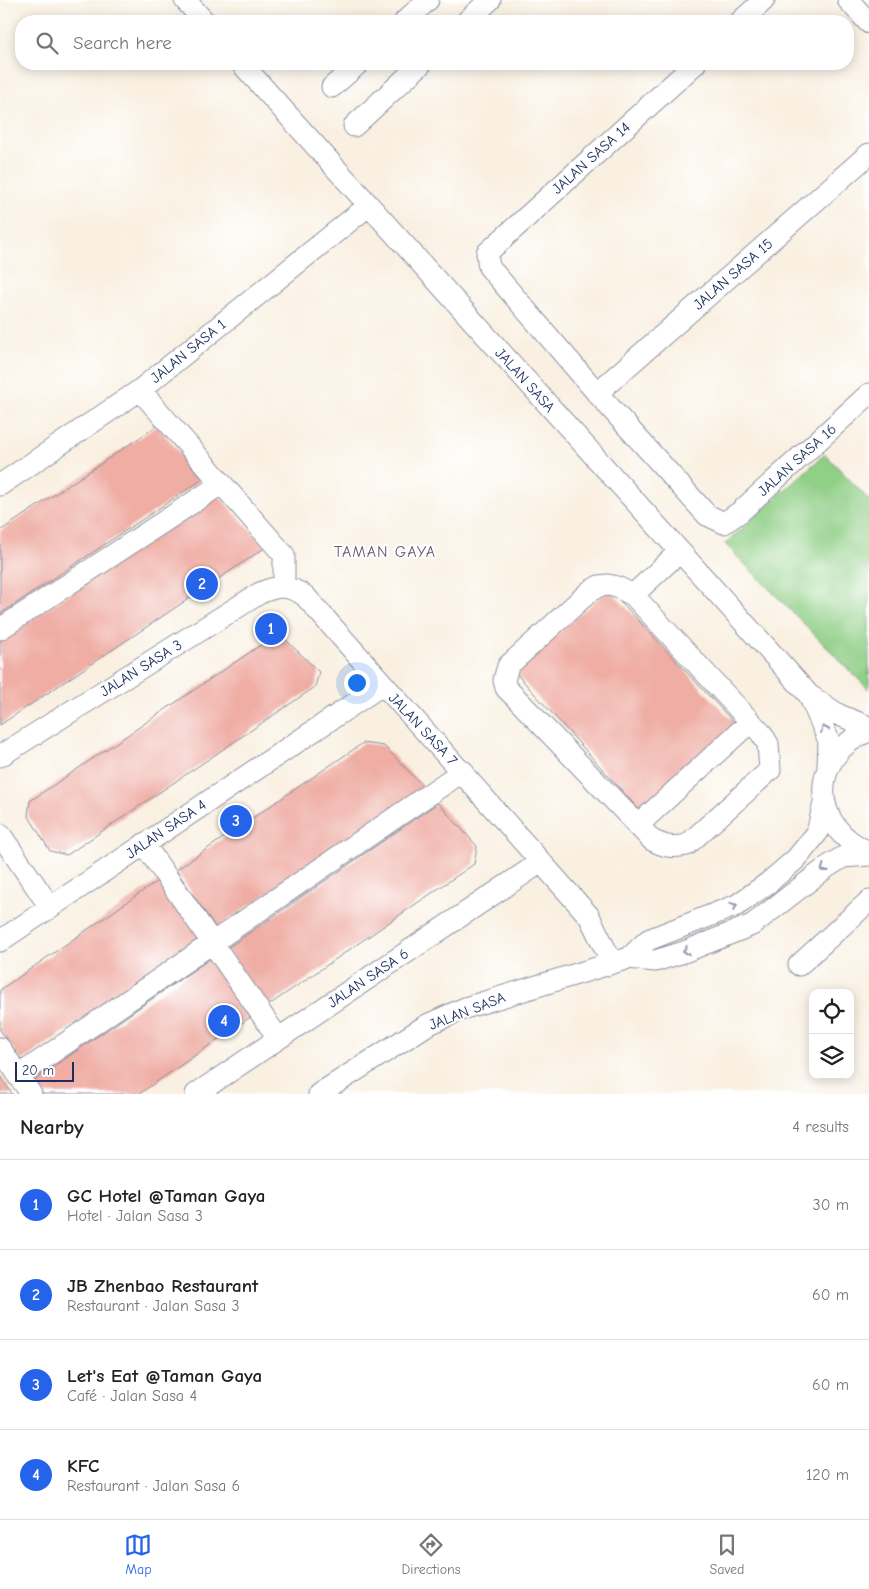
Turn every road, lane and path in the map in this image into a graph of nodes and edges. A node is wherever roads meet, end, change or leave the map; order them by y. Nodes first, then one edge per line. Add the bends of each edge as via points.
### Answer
1 (185, 0) edge
2 (428, 0) edge
3 (490, 0) edge
4 (764, 0) edge
5 (848, 0) edge
6 (199, 15) edge
7 (412, 15) edge
8 (474, 15) edge
9 (748, 15) edge
10 (869, 23) edge
11 (247, 70) edge
12 (351, 70) edge
13 (415, 70) edge
14 (687, 70) edge
15 (332, 87) dead end
16 (354, 126) dead end
17 (869, 154) edge
18 (368, 206) junction
19 (140, 390) junction
20 (597, 393) junction
21 (869, 394) edge
22 (221, 484) junction
23 (0, 485) edge
24 (679, 552) junction
25 (284, 586) junction
26 (633, 595) junction
27 (0, 629) edge
28 (382, 685) junction
29 (809, 695) junction
30 (750, 722) junction
31 (869, 727) edge
32 (869, 730) edge
33 (0, 756) edge
34 (828, 766) junction
35 (463, 771) junction
36 (824, 803) junction
37 (637, 826) junction
38 (0, 834) edge
39 (144, 844) junction
40 (869, 854) edge
41 (540, 862) junction
42 (869, 901) edge
43 (50, 907) junction
44 (0, 940) edge
45 (213, 943) junction
46 (620, 960) junction
47 (799, 965) dead end
48 (278, 1038) junction
49 (0, 1048) edge
50 (18, 1076) junction
51 (31, 1094) edge
52 (196, 1094) edge
53 (319, 1094) edge

1 - 6 street
2 - 7 street
3 - 8 street
4 - 9 street
5 - 10 street
11 - 18 street, JALAN SASA
12 - 15 street
13 - 16 street
14 - 20 street, JALAN SASA 14 via 487,253 489,267
17 - 20 street, JALAN SASA 15
18 - 19 street, JALAN SASA 1
18 - 24 street, JALAN SASA
19 - 22 street
19 - 23 street, JALAN SASA 1
20 - 21 street, JALAN SASA 16 via 707,515 724,522 740,512
22 - 25 street via 284,555
22 - 27 street
24 - 26 street
24 - 29 street, JALAN SASA
25 - 28 street, JALAN SASA 7 via 305,596
25 - 33 street, JALAN SASA 3 via 260,593
26 - 30 street
26 - 37 street via 608,584 590,591 508,666 504,680 506,688
28 - 35 street, JALAN SASA 7
28 - 39 street, JALAN SASA 4
29 - 31 street, JALAN SASA via 839,714
34 -> 29 street, JALAN SASA via 829,741
30 - 37 street
30 - 37 street via 768,744 770,770 688,846 665,847
32 - 34 street via 839,749
34 - 36 street, JALAN SASA
35 - 41 street, JALAN SASA 7
35 - 45 street
36 - 40 street via 834,827 852,845
46 -> 36 street, JALAN SASA via 648,940 737,906 768,883 796,859 817,833
38 - 43 street
39 - 43 street, JALAN SASA 4
39 - 45 street
40 -> 46 street, JALAN SASA via 843,857 752,925 655,961
41 - 46 street, JALAN SASA 7 via 589,916
41 - 48 street, JALAN SASA 6
42 - 47 street
43 - 44 street, JALAN SASA 4
45 - 48 street
45 - 50 street
46 - 53 street, JALAN SASA via 464,1008 434,1022
48 - 52 street, JALAN SASA 6
49 - 50 street
50 - 51 street

